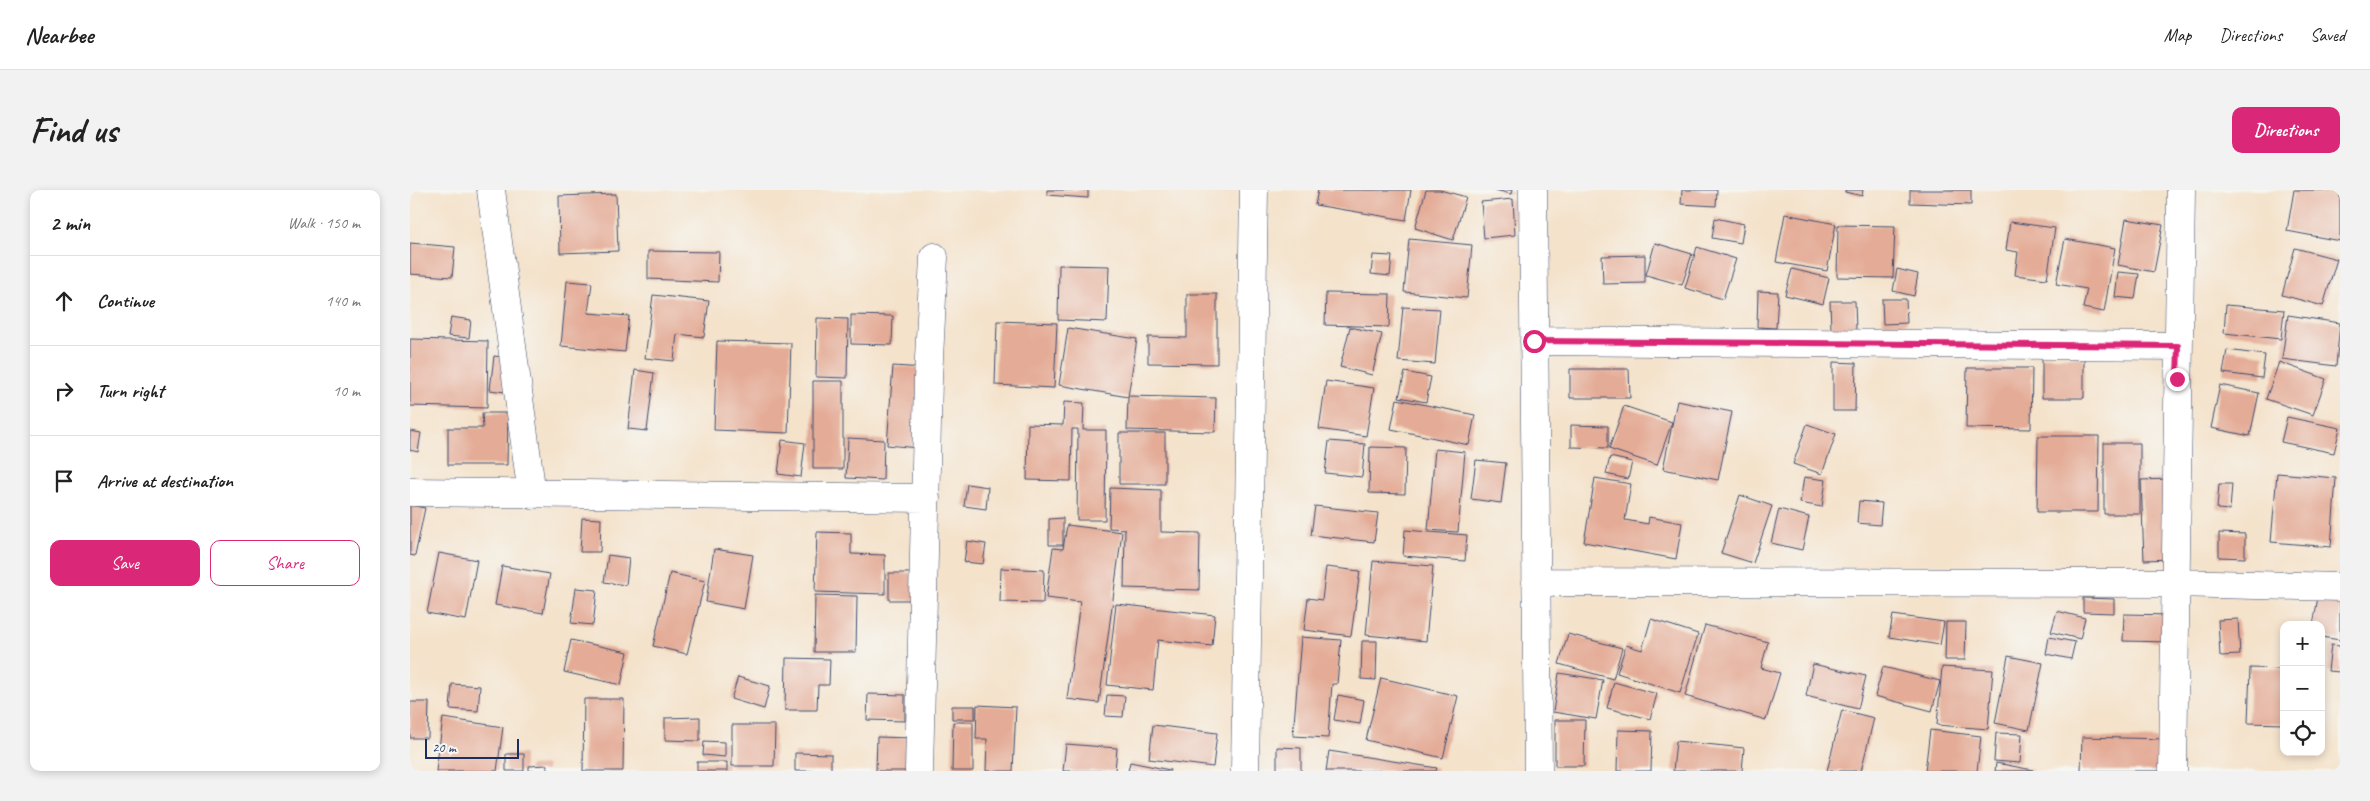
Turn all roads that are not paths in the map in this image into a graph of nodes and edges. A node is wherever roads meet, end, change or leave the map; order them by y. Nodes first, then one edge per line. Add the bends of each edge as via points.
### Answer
1 (491, 190) edge
2 (1254, 190) edge
3 (1533, 190) edge
4 (2181, 190) edge
5 (934, 257) dead end
6 (1534, 341) junction
7 (2178, 346) junction
8 (410, 492) edge
9 (532, 495) junction
10 (926, 498) junction
11 (1536, 582) junction
12 (2175, 583) junction
13 (2340, 587) edge
14 (919, 771) edge
15 (1245, 771) edge
16 (1538, 771) edge
17 (2173, 771) edge

1 - 9 street
2 - 15 street
3 - 6 street
4 - 7 street
5 - 10 street
6 - 7 street
6 - 11 street
7 - 12 street
8 - 9 street
9 - 10 street
10 - 14 street
11 - 12 street
11 - 16 street
12 - 13 street
12 - 17 street

